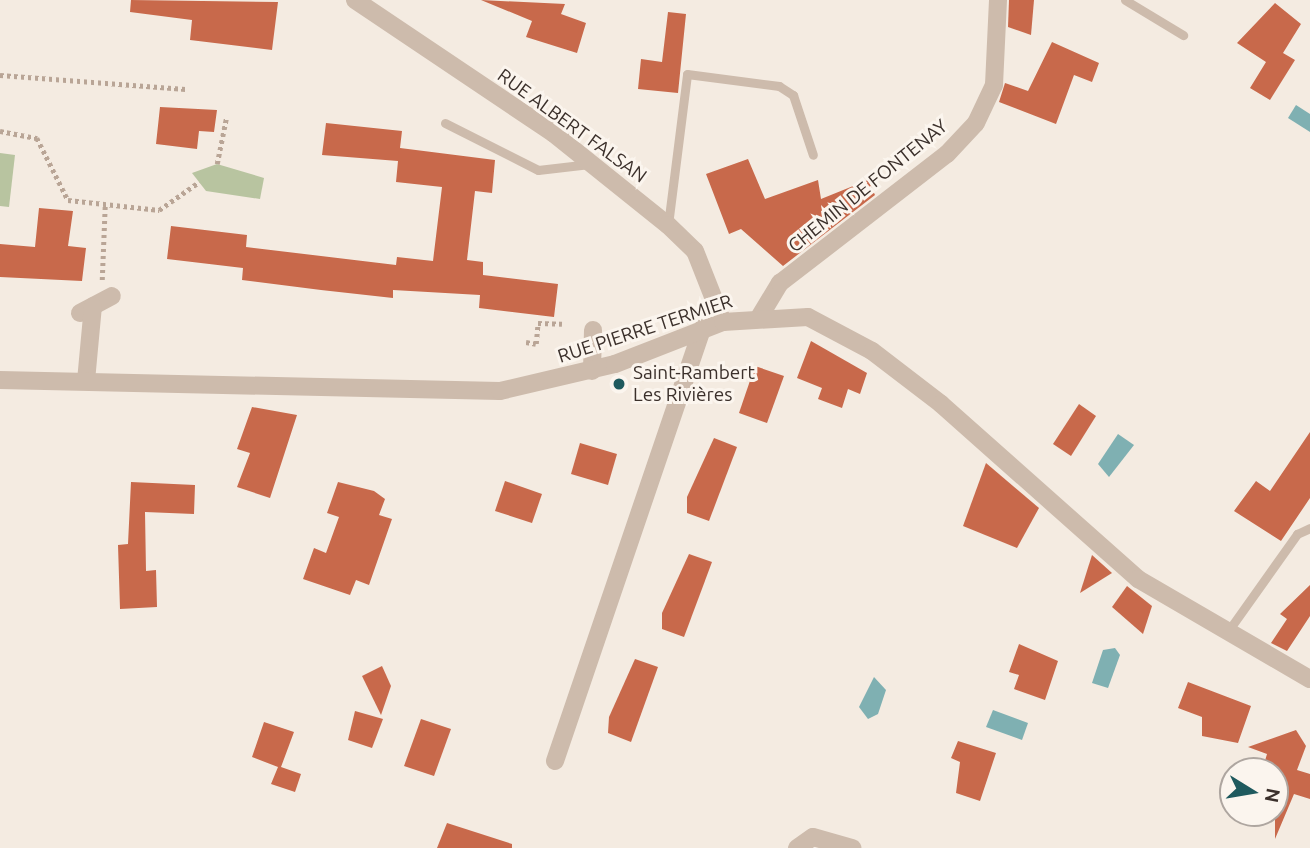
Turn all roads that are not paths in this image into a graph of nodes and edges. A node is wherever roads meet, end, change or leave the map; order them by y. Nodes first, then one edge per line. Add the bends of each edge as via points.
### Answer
1 (357, 0) edge
2 (998, 0) edge
3 (1125, 0) edge
4 (1182, 35) dead end
5 (445, 123) dead end
6 (813, 155) dead end
7 (592, 164) junction
8 (668, 225) junction
9 (96, 304) road end
10 (760, 316) junction
11 (723, 322) junction
12 (702, 328) junction
13 (593, 330) dead end
14 (592, 371) junction
15 (0, 380) edge
16 (86, 380) junction
17 (1310, 528) edge
18 (1225, 635) junction
19 (1310, 679) edge
20 (555, 761) dead end
21 (797, 848) edge
22 (852, 848) edge

1 - 7 street, RUE ALBERT FALSAN
2 - 10 street, CHEMIN DE FONTENAY via 994,85 976,123 947,155 780,283
3 - 4 lane
5 - 7 lane via 538,170
6 - 8 lane via 793,95 779,86 687,74
7 - 8 street, RUE ALBERT FALSAN
8 - 11 street, RUE ALBERT FALSAN via 695,251
9 - 16 street
10 - 11 street, RUE PIERRE TERMIER
10 - 18 street, RUE PIERRE TERMIER via 808,317 872,351 1138,579
11 - 12 street, RUE PIERRE TERMIER
12 - 14 street, RUE PIERRE TERMIER
12 - 20 street
13 - 14 street
14 - 16 street, RUE PIERRE TERMIER via 500,391 408,394
15 - 16 street, RUE PIERRE TERMIER
17 - 18 lane via 1297,534
18 - 19 street, RUE PIERRE TERMIER
21 - 22 street via 813,838

